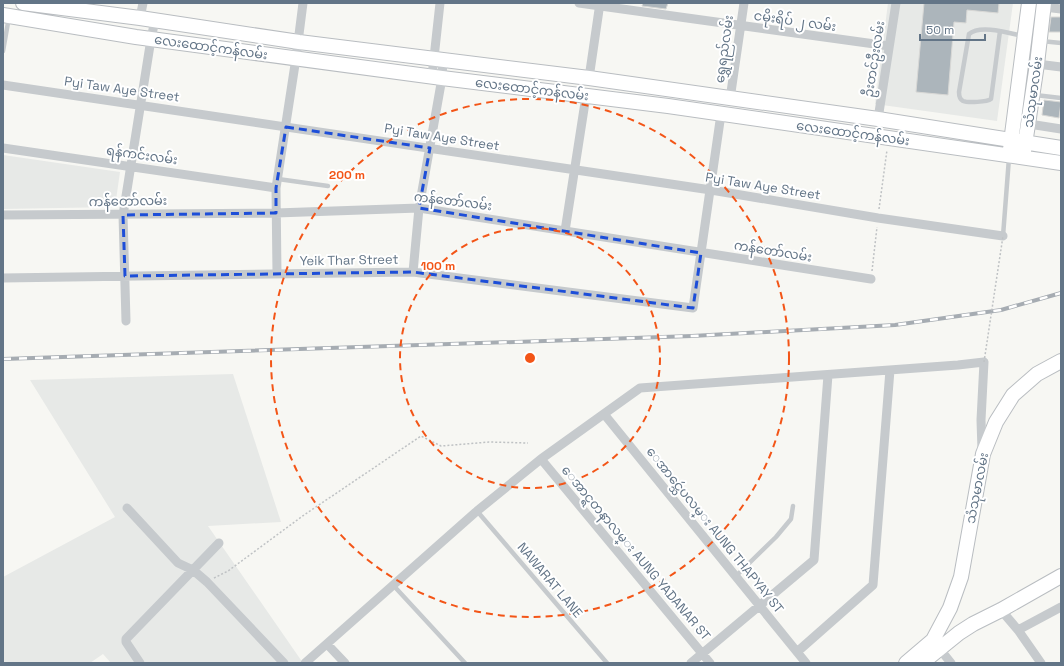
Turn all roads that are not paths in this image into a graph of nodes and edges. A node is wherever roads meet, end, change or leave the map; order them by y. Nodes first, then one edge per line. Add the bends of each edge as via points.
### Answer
1 (23, 3) edge
2 (143, 3) edge
3 (303, 3) edge
4 (440, 3) edge
5 (579, 3) edge
6 (744, 3) edge
7 (896, 3) edge
8 (1029, 3) edge
9 (600, 4) edge
10 (1044, 5) edge
11 (82, 7) edge
12 (1061, 9) edge
13 (6, 16) edge
14 (140, 18) junction
15 (155, 20) junction
16 (741, 26) junction
17 (80, 28) junction
18 (1000, 31) junction
19 (1025, 36) junction
20 (151, 38) junction
21 (1040, 41) junction
22 (298, 42) junction
23 (1061, 43) edge
24 (890, 46) junction
25 (3, 50) edge
26 (296, 58) junction
27 (438, 58) junction
28 (1037, 64) junction
29 (1061, 67) edge
30 (437, 77) junction
31 (588, 78) junction
32 (3, 85) edge
33 (670, 90) junction
34 (1033, 95) junction
35 (586, 96) junction
36 (1061, 98) edge
37 (730, 99) junction
38 (141, 105) junction
39 (668, 106) junction
40 (721, 114) junction
41 (878, 119) junction
42 (1029, 124) junction
43 (286, 127) junction
44 (1061, 129) edge
45 (1010, 140) junction
46 (1026, 142) junction
47 (3, 148) edge
48 (430, 148) junction
49 (1061, 148) edge
50 (1009, 156) junction
51 (1024, 157) junction
52 (1061, 163) edge
53 (131, 166) junction
54 (575, 170) junction
55 (277, 183) junction
56 (328, 186) dead end
57 (711, 190) junction
58 (419, 208) junction
59 (276, 213) junction
60 (3, 215) edge
61 (123, 215) junction
62 (565, 231) junction
63 (1003, 236) joint
64 (701, 253) junction
65 (413, 272) junction
66 (277, 274) junction
67 (125, 276) junction
68 (3, 278) edge
69 (871, 279) road end
70 (126, 320) dead end
71 (1061, 361) edge
72 (890, 370) junction
73 (828, 374) junction
74 (604, 414) junction
75 (983, 454) junction
76 (541, 459) junction
77 (793, 506) dead end
78 (127, 508) dead end
79 (477, 511) junction
80 (219, 543) dead end
81 (193, 570) junction
82 (736, 576) junction
83 (1061, 576) edge
84 (393, 585) junction
85 (759, 606) junction
86 (1061, 606) edge
87 (1001, 610) junction
88 (1018, 630) junction
89 (327, 644) junction
90 (936, 644) junction
91 (797, 652) junction
92 (703, 654) junction
93 (140, 663) edge
94 (284, 663) edge
95 (305, 663) edge
96 (345, 663) edge
97 (465, 663) edge
98 (607, 663) edge
99 (691, 663) edge
100 (710, 663) edge
101 (806, 663) edge
102 (906, 663) edge
103 (922, 663) edge
104 (951, 663) edge
105 (1041, 663) edge

1 - 11 main road, လေးထောင့်ကန်လမ်း
2 - 14 street
3 - 22 street
4 - 27 street
5 - 9 street, ငမိုးရိပ် ၂ လမ်း
6 - 16 street, ရွှေရည်လမ်း
7 - 24 street, ဦးတင်ဦးလမ်း
8 - 19 main road, သံသုမာလမ်း
9 - 16 street, ငမိုးရိပ် ၂ လမ်း
9 - 31 street
10 - 12 street
10 - 21 main road, သံသုမာလမ်း
11 - 14 main road, လေးထောင့်ကန်လမ်း
11 - 17 street
13 - 17 main road, လေးထောင့်ကန်လမ်း
13 - 25 lane
14 - 15 main road, လေးထောင့်ကန်လမ်း
15 - 20 street
15 - 22 main road, လေးထောင့်ကန်လမ်း
16 - 24 street, ငမိုးရိပ် ၂ လမ်း
16 - 37 street, ရွှေရည်လမ်း
17 - 20 main road, လေးထောင့်ကန်လမ်း
18 - 18 lane via 976,29 969,34 959,92 959,98 963,101 986,102 991,99
18 - 19 lane
19 - 45 main road, သံသုမာလမ်း
20 - 26 main road, လေးထောင့်ကန်လမ်း
20 - 38 street
21 - 23 lane
21 - 28 main road, သံသုမာလမ်း
22 - 26 street
22 - 27 main road, လေးထောင့်ကန်လမ်း
24 - 41 street, ဦးတင်ဦးလမ်း
26 - 30 main road, လေးထောင့်ကန်လမ်း
26 - 43 street
27 - 30 street
27 - 31 main road, လေးထောင့်ကန်လမ်း
28 - 29 street
28 - 34 main road, သံသုမာလမ်း
30 - 35 main road, လေးထောင့်ကန်လမ်း
30 - 48 street
31 - 33 main road, လေးထောင့်ကန်လမ်း
31 - 35 main road
32 - 38 street, Pyi Taw Aye Street
33 - 37 main road, လေးထောင့်ကန်လမ်း
33 - 39 main road
34 - 36 lane
34 - 42 main road, သံသုမာလမ်း
35 - 39 main road, လေးထောင့်ကန်လမ်း
35 - 54 street
37 - 41 main road, လေးထောင့်ကန်လမ်း
38 - 43 street, Pyi Taw Aye Street
38 - 53 street
39 - 40 main road, လေးထောင့်ကန်လမ်း
40 - 50 main road, လေးထောင့်ကန်လမ်း
40 - 57 street
41 - 45 main road, လေးထောင့်ကန်လမ်း
42 - 44 street
42 - 46 main road, သံသုမာလမ်း
43 - 48 street, Pyi Taw Aye Street
43 - 55 street
45 - 46 main road, လေးထောင့်ကန်လမ်း
45 - 50 main road, သံသုမာလမ်း
46 - 49 main road, လေးထောင့်ကန်လမ်း
46 - 51 main road, သံသုမာလမ်း
47 - 53 street, ရန်ကင်းလမ်း
48 - 54 street, Pyi Taw Aye Street
48 - 58 street
50 - 51 main road, လေးထောင့်ကန်လမ်း
50 - 63 lane
51 - 52 main road, လေးထောင့်ကန်လမ်း
53 - 55 street, ရန်ကင်းလမ်း
53 - 61 street
54 - 57 street, Pyi Taw Aye Street
54 - 62 street
55 - 56 lane
55 - 59 street
57 - 63 street, Pyi Taw Aye Street
57 - 64 street
58 - 59 street, ကန်တော်လမ်း
58 - 62 street, ကန်တော်လမ်း
58 - 65 street
59 - 61 street, ကန်တော်လမ်း
59 - 66 street
60 - 61 street, ကန်တော်လမ်း
61 - 67 street
62 - 64 street, ကန်တော်လမ်း
64 - 65 street, Yeik Thar Street via 693,308
64 - 69 street, ကန်တော်လမ်း
65 - 66 street, Yeik Thar Street
66 - 67 street, Yeik Thar Street
67 - 68 street, Yeik Thar Street
67 - 70 street
71 - 75 main road, သံသုမာလမ်း via 1037,374 1013,395 996,422
72 - 73 street
72 - 75 street via 984,362 981,420
72 - 91 street via 873,585
73 - 74 street via 640,388
73 - 85 street via 814,560
74 - 76 street
74 - 82 street, ေအာင္သေဴပလမ္း AUNG THAPYAY ST
75 - 90 main road, သံသုမာလမ်း via 961,578
76 - 79 street
76 - 92 street, ေအာင္ရတနာလမ္း AUNG YADANAR ST
77 - 82 lane via 791,519
78 - 81 street via 178,563
79 - 84 street
79 - 98 lane, NAWARAT LANE
80 - 81 street
81 - 93 street via 126,639
81 - 94 street
82 - 85 street, ေအာင္သေဴပလမ္း AUNG THAPYAY ST
83 - 87 main road, သံသုမာလမ်း
84 - 89 street
84 - 97 lane
85 - 91 street, ေအာင္သေဴပလမ္း AUNG THAPYAY ST
85 - 92 street
86 - 88 street
87 - 88 street
87 - 90 main road, သံသုမာလမ်း
88 - 105 street
89 - 95 street
89 - 96 street
90 - 102 main road, သံသုမာလမ်း
90 - 103 main road, သံသုမာလမ်း
90 - 104 street
91 - 101 street, ေအာင္သေဴပလမ္း AUNG THAPYAY ST
92 - 99 street
92 - 100 street, ေအာင္ရတနာလမ္း AUNG YADANAR ST

